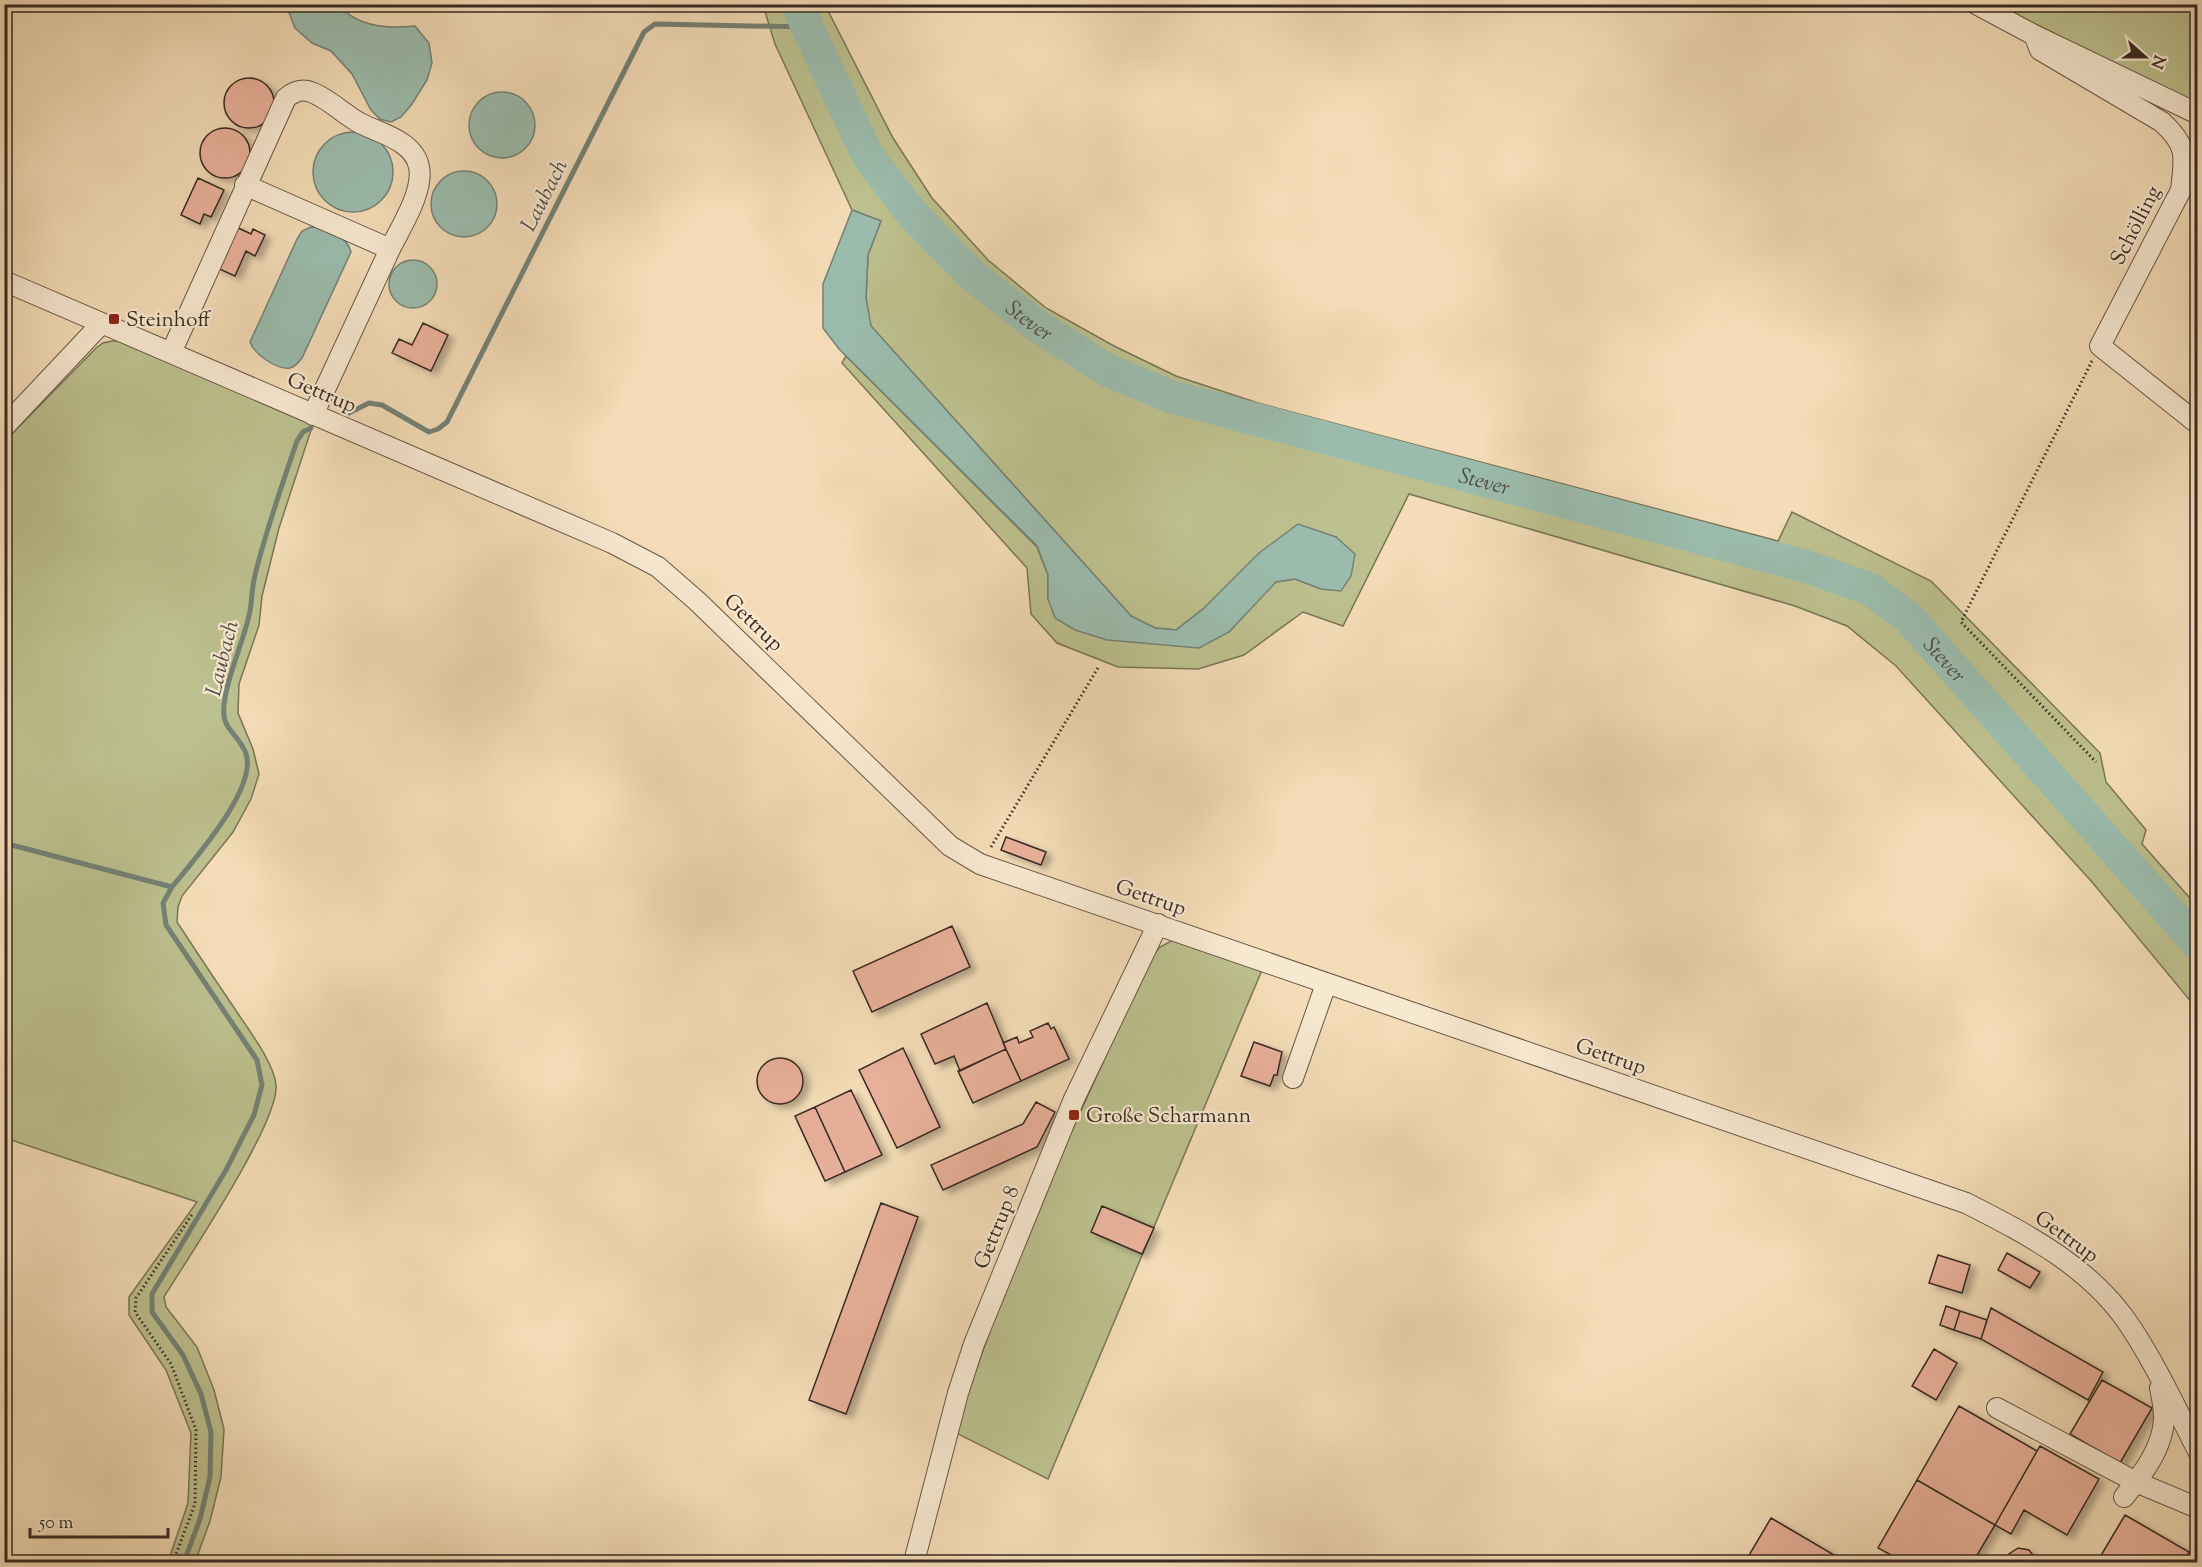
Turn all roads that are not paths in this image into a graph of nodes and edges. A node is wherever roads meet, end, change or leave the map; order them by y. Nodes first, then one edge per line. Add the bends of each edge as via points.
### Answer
1 (1976, 4) edge
2 (2034, 35) junction
3 (2198, 114) edge
4 (245, 185) junction
5 (390, 249) junction
6 (4, 281) edge
7 (102, 323) junction
8 (171, 353) junction
9 (314, 415) junction
10 (2198, 424) edge
11 (4, 427) edge
12 (1158, 924) junction
13 (1326, 984) junction
14 (1293, 1078) dead end
15 (2159, 1376) junction
16 (1997, 1408) dead end
17 (2198, 1451) edge
18 (2130, 1489) junction
19 (2198, 1508) edge
20 (914, 1563) edge

1 - 2 street, Schölling
2 - 3 street, Schölling
2 - 10 street, Schölling via 2040,50 2162,122 2178,138 2184,161 2181,190 2100,346
4 - 5 street
4 - 5 street via 286,98 294,91 309,91 410,150 419,166 420,187
4 - 8 street
5 - 9 street
6 - 7 street, Gettrup
7 - 8 street, Gettrup
7 - 11 street
8 - 9 street, Gettrup
9 - 12 street, Gettrup via 612,543 658,567 950,846 980,864
12 - 13 street, Gettrup
12 - 20 street, Gettrup 8 via 1074,1099 974,1344
13 - 14 street
13 - 15 street, Gettrup via 1966,1203 2048,1247 2077,1269 2132,1328
15 - 17 street, Gettrup
15 - 18 street via 2164,1419 2156,1451
16 - 18 street
18 - 19 street

